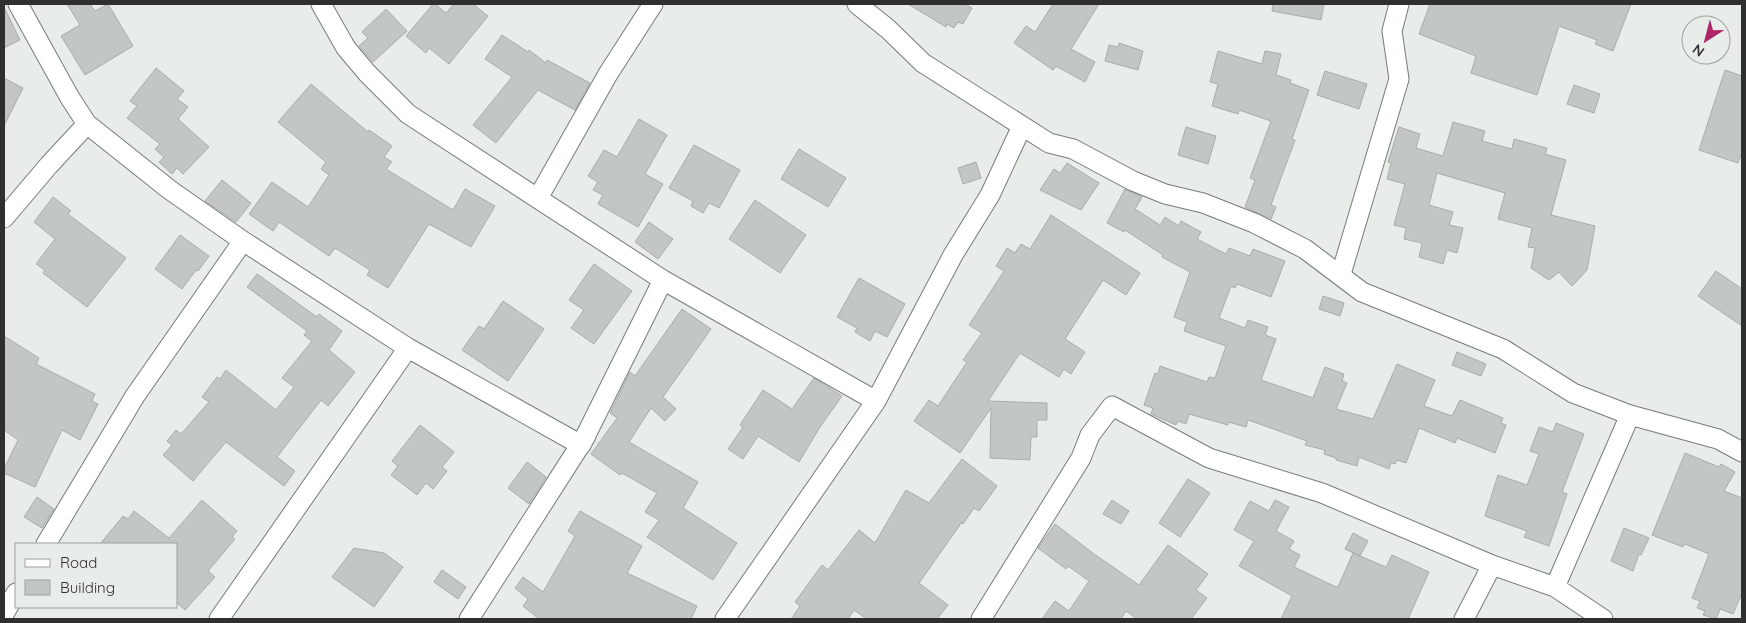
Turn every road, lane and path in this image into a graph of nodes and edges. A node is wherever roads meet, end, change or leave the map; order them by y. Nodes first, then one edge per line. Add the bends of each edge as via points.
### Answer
1 (18, 4) edge
2 (321, 4) edge
3 (654, 4) edge
4 (857, 4) edge
5 (1399, 4) edge
6 (87, 124) junction
7 (1022, 126) junction
8 (538, 198) junction
9 (4, 218) edge
10 (243, 241) junction
11 (1341, 274) junction
12 (668, 283) junction
13 (408, 348) junction
14 (876, 401) junction
15 (1630, 415) junction
16 (581, 445) junction
17 (1742, 452) edge
18 (47, 543) edge
19 (1492, 565) junction
20 (1555, 587) junction
21 (15, 595) edge
22 (4, 614) edge
23 (220, 619) edge
24 (469, 619) edge
25 (725, 619) edge
26 (981, 619) edge
27 (1464, 619) edge
28 (1603, 619) edge

1 - 6 street
2 - 8 street via 346,48 408,114
3 - 8 street via 608,74
4 - 7 street via 923,64
5 - 11 street via 1392,31 1399,79
6 - 9 street
6 - 10 street via 170,190
7 - 11 street via 1049,143 1073,149 1133,181 1254,223 1305,249
7 - 14 street via 990,195 953,255
8 - 12 street
10 - 13 street
10 - 18 street via 135,396
11 - 15 street via 1362,292 1503,349 1573,393
12 - 14 street
12 - 16 street
13 - 16 street
13 - 23 street
14 - 25 street
15 - 17 street via 1718,439
15 - 20 street
16 - 24 street
19 - 20 street
19 - 26 street via 1322,493 1209,458 1112,406 1090,435 1081,458
19 - 27 street
20 - 28 street
21 - 22 street

